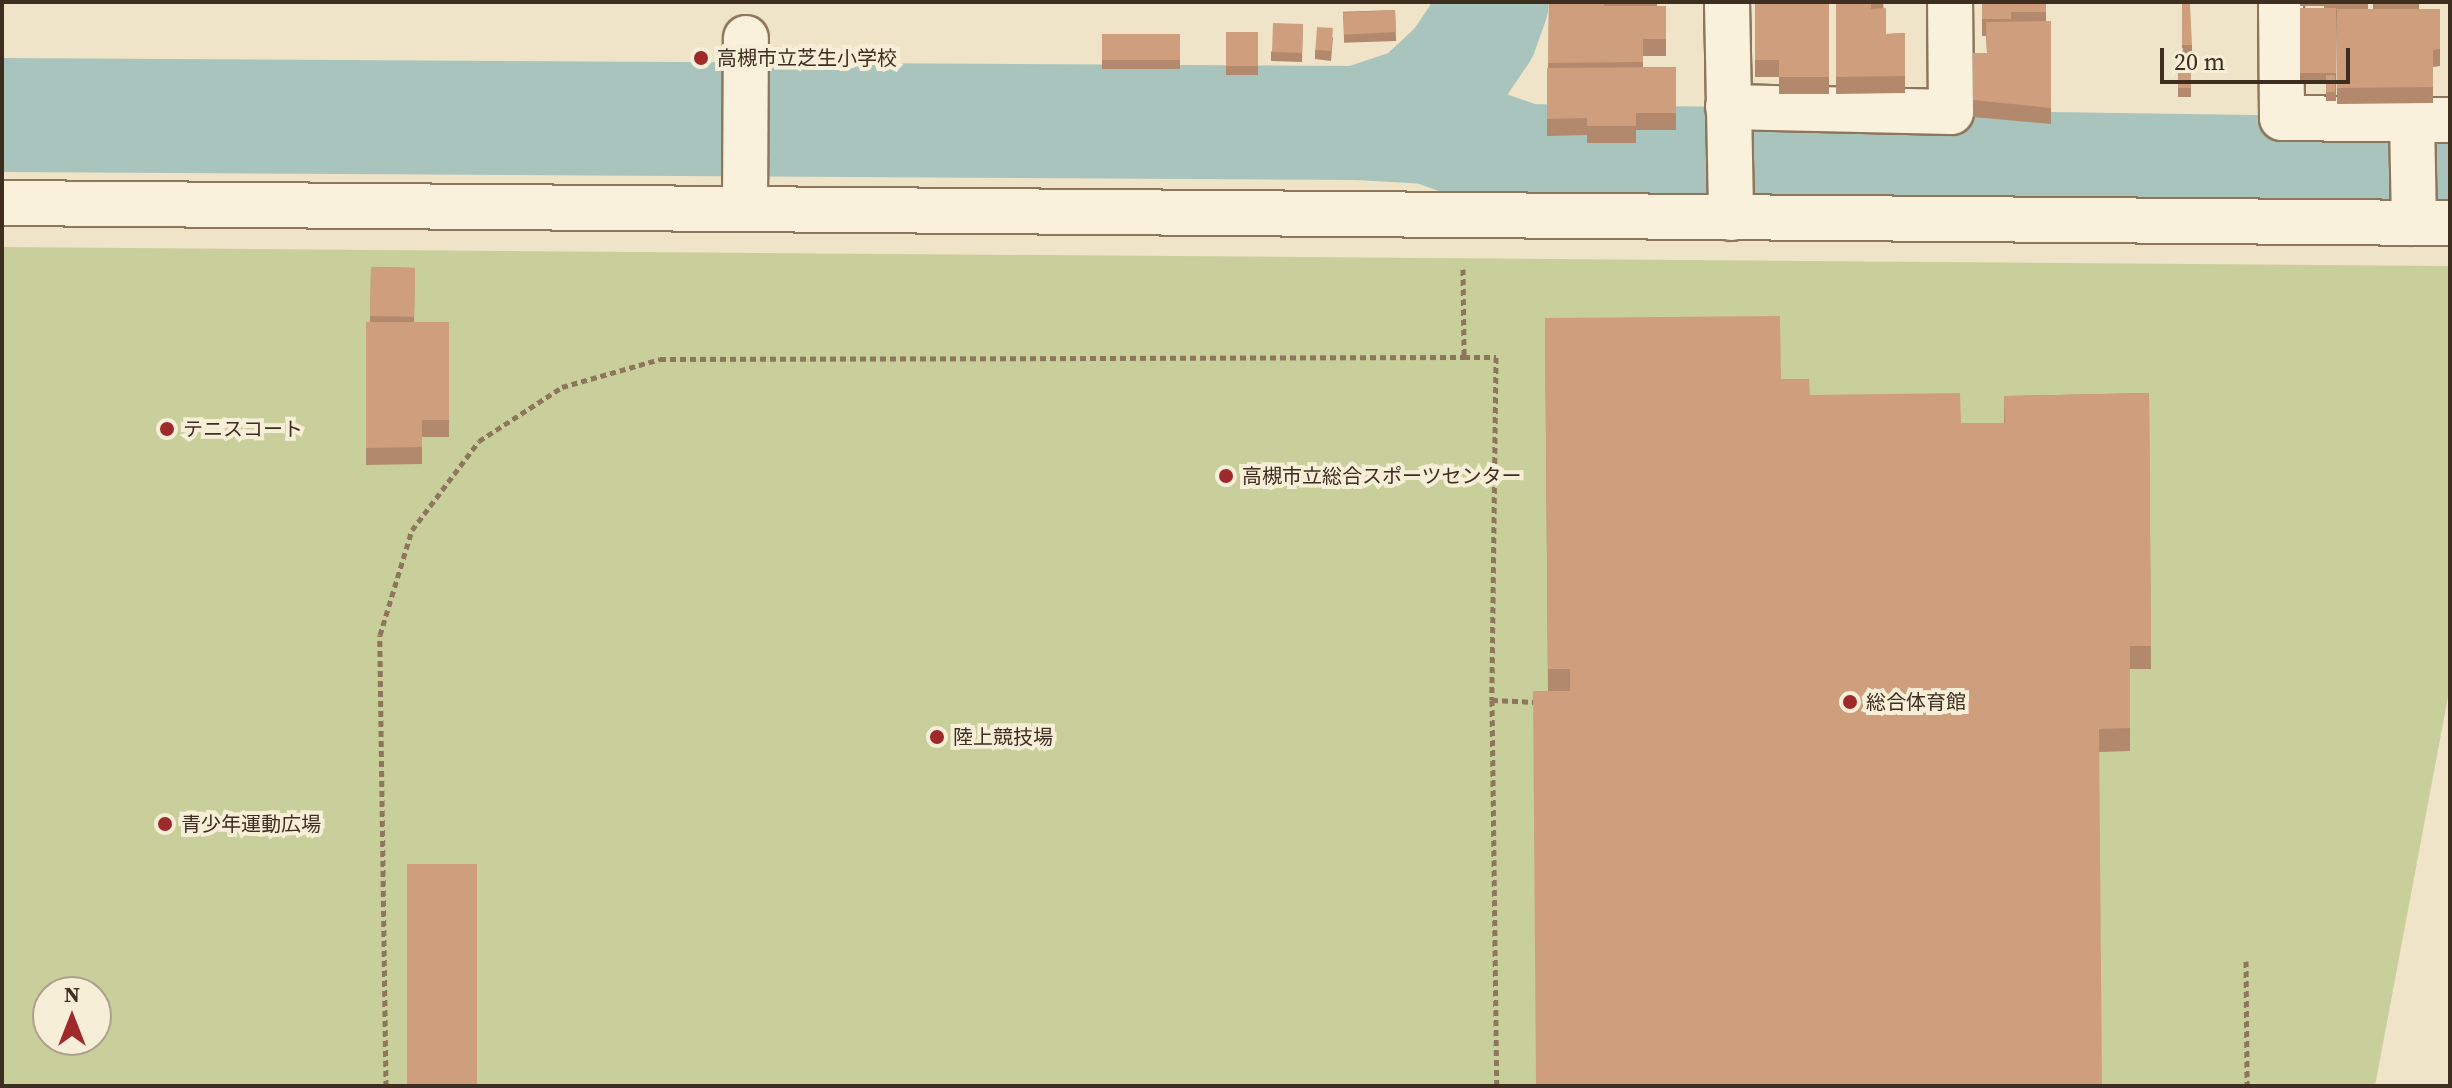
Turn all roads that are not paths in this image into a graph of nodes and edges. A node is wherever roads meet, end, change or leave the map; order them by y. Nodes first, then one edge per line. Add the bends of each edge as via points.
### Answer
1 (1727, 2) edge
2 (1950, 2) edge
3 (2281, 2) edge
4 (746, 56) dead end
5 (2431, 120) edge
6 (1728, 121) junction
7 (1731, 200) junction
8 (2, 203) edge
9 (745, 209) junction
10 (2432, 223) edge

1 - 6 street
2 - 6 street via 1951,112
3 - 5 street via 2282,118
4 - 9 street
5 - 10 street
6 - 7 street
7 - 9 street via 1462,216
7 - 10 street
8 - 9 street

